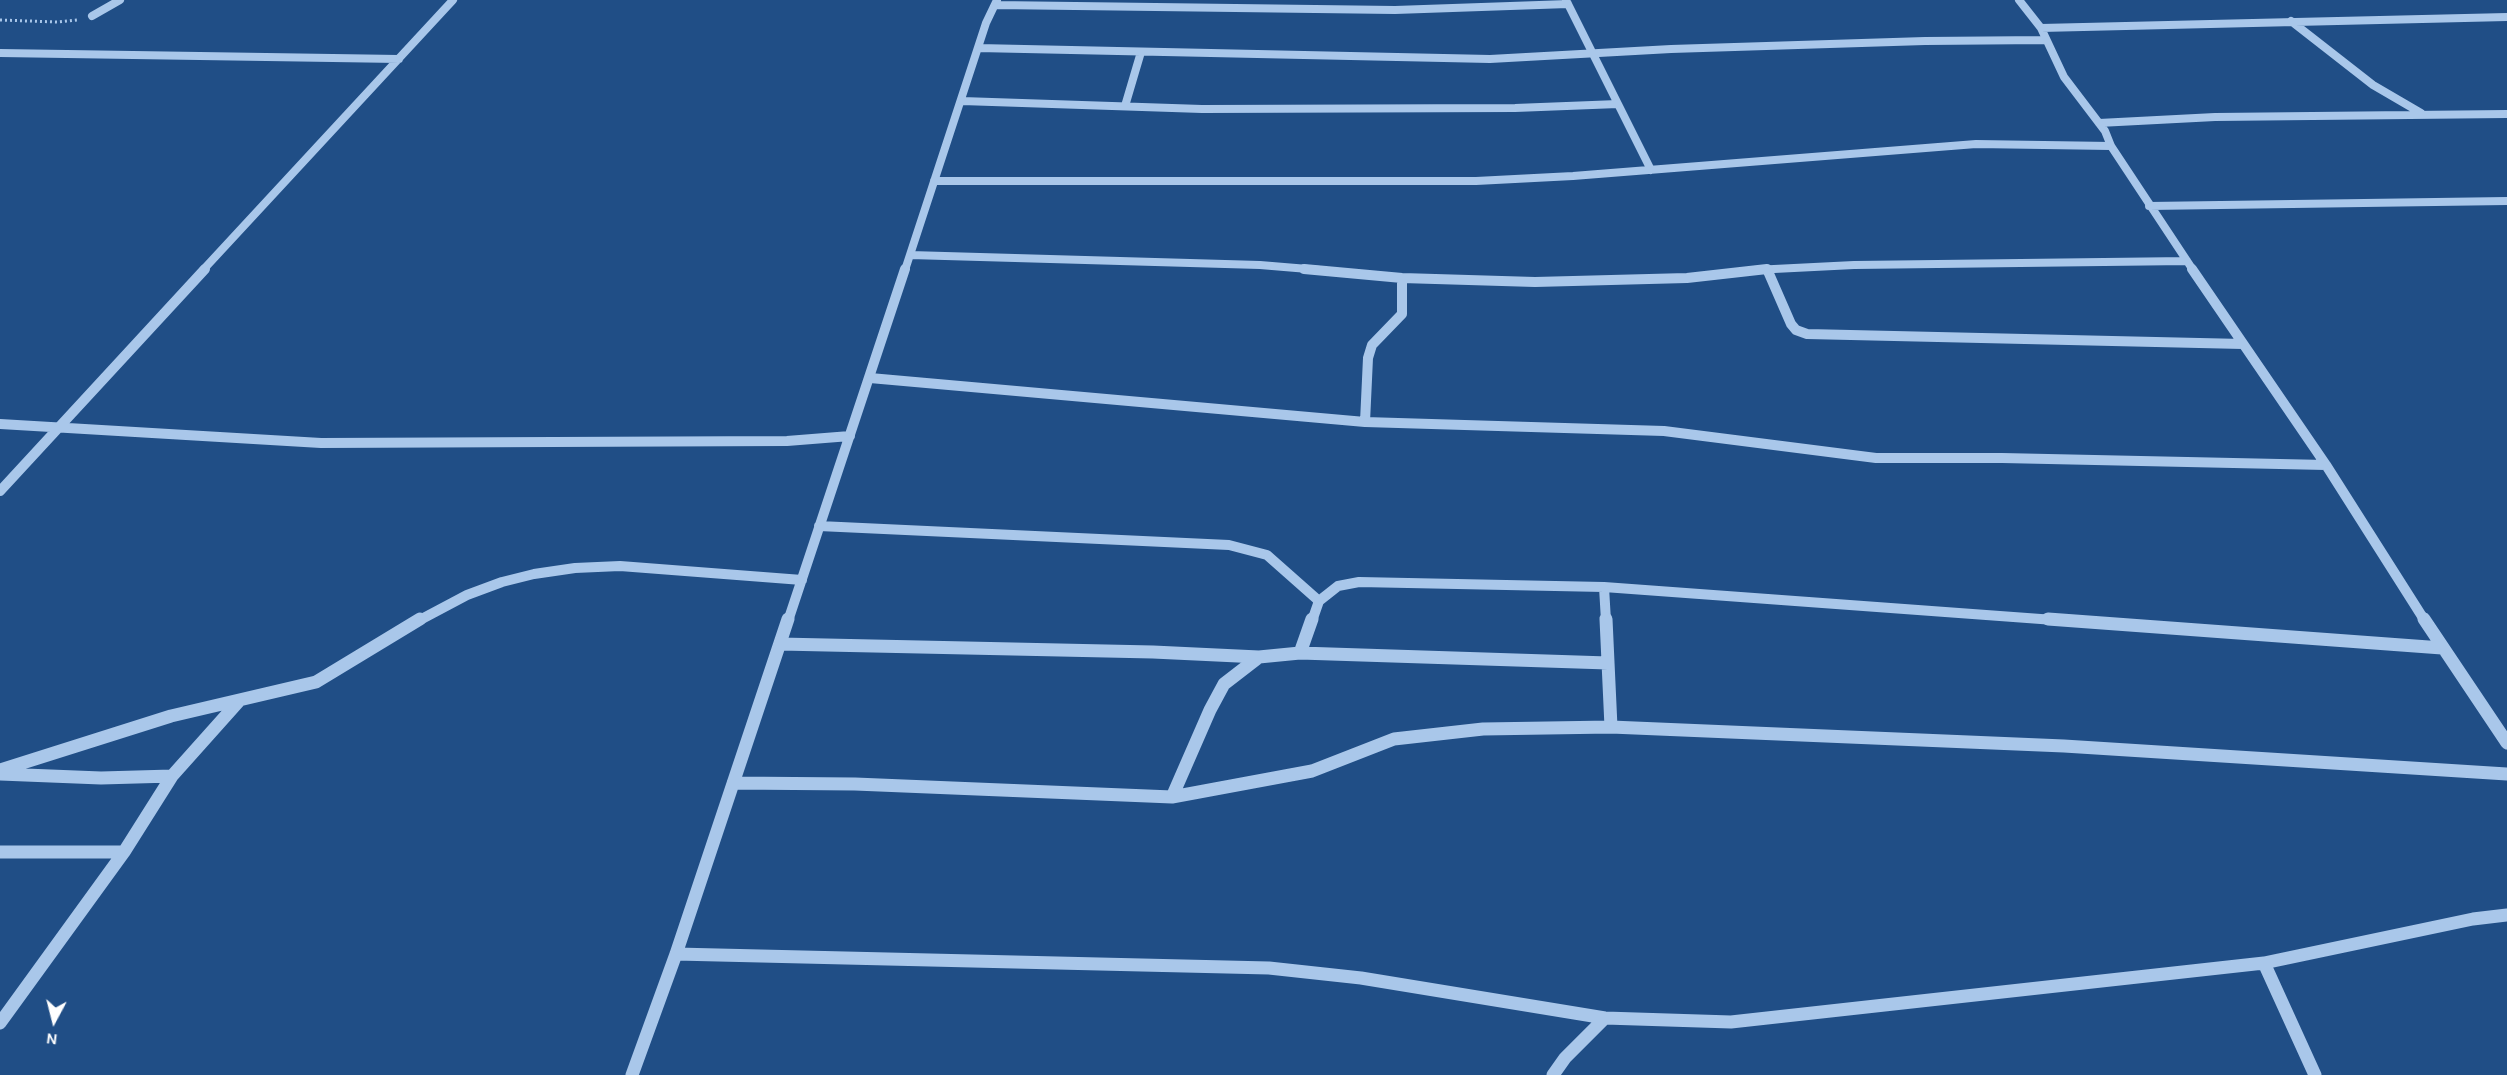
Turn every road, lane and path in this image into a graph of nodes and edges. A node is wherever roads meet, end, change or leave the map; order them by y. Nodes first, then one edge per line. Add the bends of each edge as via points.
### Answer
1 (120, 0) edge
2 (453, 0) edge
3 (2019, 0) edge
4 (1567, 2) edge
5 (996, 3) edge
6 (92, 16) joint
7 (2507, 17) edge
8 (0, 20) edge
9 (2291, 21) junction
10 (2041, 28) junction
11 (2046, 40) junction
12 (978, 48) junction
13 (1141, 52) junction
14 (0, 53) edge
15 (1591, 53) junction
16 (399, 59) junction
17 (962, 101) junction
18 (1618, 104) junction
19 (1125, 106) junction
20 (2422, 114) junction
21 (2507, 114) edge
22 (2099, 123) junction
23 (2111, 146) junction
24 (1651, 170) junction
25 (934, 181) junction
26 (2507, 201) edge
27 (2149, 206) junction
28 (910, 255) junction
29 (2187, 261) junction
30 (1767, 269) junction
31 (1402, 278) junction
32 (2243, 344) junction
33 (870, 378) junction
34 (1365, 422) junction
35 (0, 424) edge
36 (62, 426) junction
37 (850, 436) junction
38 (2326, 465) junction
39 (0, 491) edge
40 (819, 526) junction
41 (802, 580) junction
42 (1604, 588) junction
43 (1319, 601) junction
44 (780, 644) junction
45 (2442, 648) junction
46 (1300, 653) junction
47 (1259, 657) junction
48 (1608, 663) junction
49 (239, 700) junction
50 (1611, 727) junction
51 (2507, 743) edge
52 (0, 772) edge
53 (2507, 774) edge
54 (172, 776) junction
55 (733, 783) junction
56 (1172, 797) junction
57 (0, 852) edge
58 (124, 852) junction
59 (2507, 915) edge
60 (676, 954) junction
61 (2264, 963) junction
62 (1605, 1018) junction
63 (0, 1023) edge
64 (632, 1075) edge
65 (1553, 1075) edge
66 (2315, 1075) edge

1 - 6 street
2 - 16 street
3 - 10 street
4 - 5 street via 1395,10
4 - 15 street
5 - 12 street
6 - 8 path via 57,22
7 - 9 street
9 - 10 street
9 - 20 street via 2362,76
10 - 11 street
11 - 15 street
11 - 22 street via 2064,77
12 - 13 street
12 - 17 street
13 - 15 street via 1438,59
13 - 19 street
14 - 16 street
15 - 18 street
16 - 36 street
17 - 19 street
17 - 25 street
18 - 19 street via 1515,108
18 - 24 street
20 - 21 street
20 - 22 street
22 - 23 street
23 - 24 street via 2004,143
23 - 27 street
24 - 25 street via 1476,181
25 - 28 street
26 - 27 street
27 - 29 street
28 - 31 street via 1260,265
28 - 33 street
29 - 30 street
29 - 32 street
30 - 31 street via 1687,278 1590,281
30 - 32 street via 1791,324 1807,334
31 - 34 street via 1402,314 1372,345 1368,358
32 - 38 street
33 - 34 street
33 - 37 street
34 - 38 street via 1664,431 1876,458
35 - 36 street
36 - 37 street via 321,443 787,441
36 - 39 street
37 - 40 street
38 - 45 street
40 - 41 street
40 - 43 street via 1229,545 1267,555
41 - 44 street
41 - 49 street via 620,566 534,574 467,595 398,631 316,682
42 - 43 street via 1359,582 1338,586
42 - 45 street
42 - 48 street
43 - 46 street
44 - 47 street
44 - 55 street
45 - 51 street
46 - 47 street
46 - 48 street
47 - 56 street via 1224,684
48 - 50 street
49 - 52 street via 171,716
49 - 54 street
50 - 53 street via 2064,746
50 - 56 street via 1483,729 1394,739 1312,771
52 - 54 street via 101,778
54 - 58 street
55 - 56 street
55 - 60 street
57 - 58 street
58 - 63 street
59 - 61 street
60 - 62 street via 1269,968 1361,978
60 - 64 street
61 - 62 street via 1731,1022
61 - 66 street
62 - 65 street

